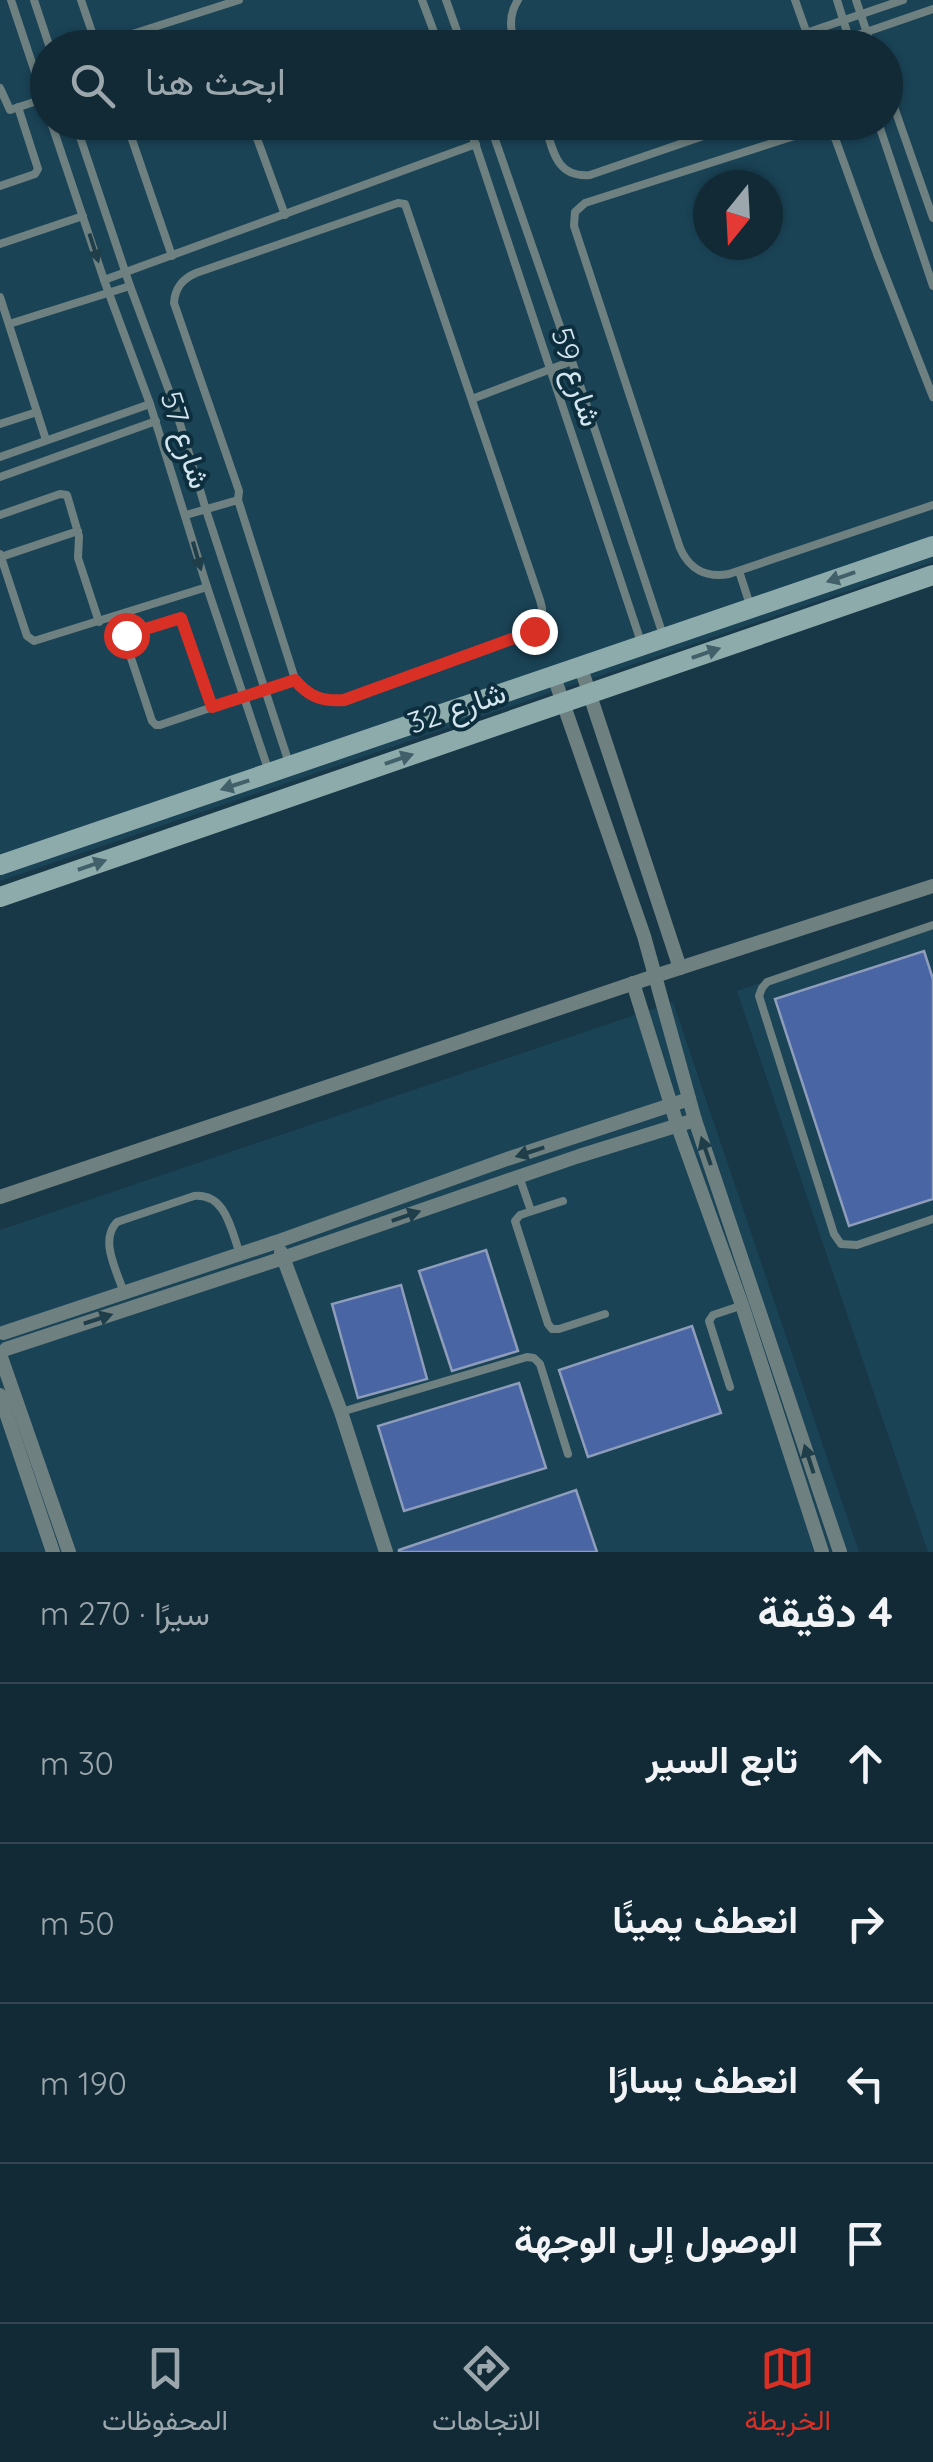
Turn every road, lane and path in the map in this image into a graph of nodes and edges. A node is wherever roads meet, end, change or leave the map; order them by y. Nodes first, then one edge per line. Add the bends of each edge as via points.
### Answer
1 (11, 0) edge
2 (34, 0) edge
3 (81, 0) edge
4 (239, 0) edge
5 (422, 0) edge
6 (446, 0) edge
7 (518, 0) edge
8 (796, 0) edge
9 (837, 0) edge
10 (856, 0) edge
11 (904, 0) edge
12 (933, 10) edge
13 (861, 15) junction
14 (844, 21) junction
15 (44, 30) edge
16 (91, 30) edge
17 (147, 30) edge
18 (433, 30) edge
19 (457, 30) edge
20 (512, 30) edge
21 (805, 30) edge
22 (816, 30) edge
23 (847, 30) edge
24 (866, 30) edge
25 (873, 30) edge
26 (30, 59) edge
27 (0, 88) edge
28 (30, 103) edge
29 (18, 107) junction
30 (903, 132) edge
31 (57, 140) edge
32 (81, 140) edge
33 (132, 140) edge
34 (257, 140) edge
35 (475, 140) edge
36 (495, 140) edge
37 (550, 140) edge
38 (692, 140) edge
39 (784, 140) edge
40 (836, 140) edge
41 (884, 140) edge
42 (476, 144) junction
43 (0, 186) edge
44 (284, 215) junction
45 (84, 216) junction
46 (933, 218) edge
47 (0, 244) edge
48 (172, 256) junction
49 (126, 272) junction
50 (931, 274) edge
51 (104, 280) junction
52 (130, 286) junction
53 (933, 286) edge
54 (110, 294) junction
55 (0, 297) edge
56 (9, 324) junction
57 (572, 362) junction
58 (549, 370) junction
59 (933, 397) edge
60 (472, 399) junction
61 (150, 404) junction
62 (37, 412) junction
63 (156, 422) junction
64 (0, 424) edge
65 (46, 440) junction
66 (0, 457) edge
67 (0, 477) edge
68 (238, 500) junction
69 (933, 505) edge
70 (206, 510) junction
71 (0, 515) edge
72 (186, 515) junction
73 (78, 531) junction
74 (933, 546) edge
75 (0, 556) edge
76 (739, 571) junction
77 (933, 575) edge
78 (206, 587) junction
79 (751, 608) junction
80 (99, 622) junction
81 (664, 638) junction
82 (642, 645) junction
83 (580, 666) junction
84 (553, 674) junction
85 (295, 680) junction
86 (265, 689) junction
87 (589, 693) junction
88 (244, 696) junction
89 (562, 702) junction
90 (212, 707) junction
91 (290, 767) junction
92 (269, 774) junction
93 (289, 798) junction
94 (0, 865) edge
95 (933, 886) edge
96 (0, 897) edge
97 (933, 925) edge
98 (680, 968) junction
99 (655, 976) junction
100 (633, 984) junction
101 (689, 1099) junction
102 (671, 1105) junction
103 (695, 1120) junction
104 (677, 1124) junction
105 (574, 1137) junction
106 (579, 1156) junction
107 (520, 1176) junction
108 (0, 1197) edge
109 (563, 1201) dead end
110 (530, 1212) junction
111 (933, 1219) edge
112 (276, 1242) junction
113 (240, 1254) junction
114 (284, 1258) junction
115 (124, 1293) junction
116 (757, 1300) junction
117 (742, 1305) junction
118 (606, 1314) dead end
119 (2, 1346) edge
120 (730, 1388) dead end
121 (0, 1395) edge
122 (341, 1412) junction
123 (568, 1454) dead end
124 (52, 1552) edge
125 (69, 1552) edge
126 (384, 1552) edge
127 (822, 1552) edge
128 (840, 1552) edge

1 - 26 lane
2 - 15 lane
3 - 16 lane
4 - 17 lane
5 - 18 lane
6 - 19 lane
7 - 20 lane
8 - 21 lane
9 - 14 lane
10 - 13 lane
11 - 13 lane
12 - 25 lane
13 - 14 lane
13 - 24 lane
14 - 22 lane
14 - 23 lane
27 - 29 lane via 10,110
28 - 29 lane
29 - 43 lane via 38,170
30 - 46 lane
31 - 45 lane, شارع 57
32 - 49 lane, شارع 57
33 - 48 lane
34 - 44 lane
35 - 42 lane, شارع 59
36 - 57 lane, شارع 59
37 - 38 lane via 559,166 578,176
39 - 76 lane via 585,202 575,212 574,226 684,558 708,575
40 - 59 lane
41 - 50 lane
42 - 44 lane
42 - 58 lane, شارع 59
44 - 48 lane
45 - 47 lane
45 -> 51 lane, شارع 57
48 - 49 lane
49 - 51 lane
49 - 52 lane, شارع 57
50 - 53 lane
51 - 54 lane, شارع 57
52 - 54 lane
52 - 70 lane, شارع 57
54 - 56 lane
54 - 61 lane, شارع 57
55 - 56 lane
56 - 62 lane
57 - 58 lane
57 - 81 lane, شارع 59
58 - 60 lane
58 - 82 lane, شارع 59
60 - 68 lane via 405,204 188,276 174,303
60 - 85 lane via 540,600 540,624 344,700 321,700
61 - 63 lane, شارع 57
61 - 65 lane
62 - 64 lane
62 - 65 lane
63 - 67 lane
63 - 72 lane, شارع 57
65 - 66 lane
68 - 70 lane
68 - 85 lane
69 - 76 lane
70 - 72 lane
70 - 86 lane, شارع 57
71 - 73 lane via 64,494
72 -> 78 lane, شارع 57
73 - 75 lane
73 - 80 lane via 78,558
74 -> 79 main road, شارع 32
75 - 80 lane via 31,640
76 - 79 lane
87 -> 77 main road, شارع 32
78 - 80 lane
78 - 88 lane, شارع 57
79 - 81 main road, شارع 32
81 - 82 main road, شارع 32
82 - 83 main road, شارع 32
83 - 84 main road, شارع 32
83 - 87 street
84 - 89 street
84 - 91 main road, شارع 32
85 - 86 lane
86 - 88 lane
86 - 91 lane, شارع 57
87 - 89 main road, شارع 32
87 - 98 street
88 - 90 lane
88 - 92 lane, شارع 57
93 -> 89 main road, شارع 32
89 - 99 street
90 - 90 lane via 154,724 125,636 181,618
91 - 92 main road, شارع 32
91 - 93 main road
92 - 93 main road
92 -> 94 main road, شارع 32
96 -> 93 main road, شارع 32
95 - 98 street
97 - 111 lane via 767,982 760,996 841,1244
98 - 99 street
99 - 100 street
99 - 101 street
100 - 102 street
100 - 108 street
101 - 102 street
101 - 103 street
102 - 104 street
102 - 105 street
103 - 104 street
116 -> 103 street
104 - 106 street
104 - 117 street
105 - 106 street
105 -> 112 street
106 - 107 street
107 - 110 lane
114 -> 107 street
109 - 110 lane
110 - 118 lane via 514,1224 549,1326 560,1330
112 - 113 street
112 - 114 street
113 - 115 street
113 - 115 lane via 220,1204 194,1196 112,1226 108,1239
119 -> 114 street
114 - 122 street
115 - 119 street
116 - 117 lane
128 -> 116 street
117 - 120 lane via 708,1320
117 - 127 street
119 - 125 street
121 - 124 street
122 - 123 lane via 534,1358
122 - 126 street

